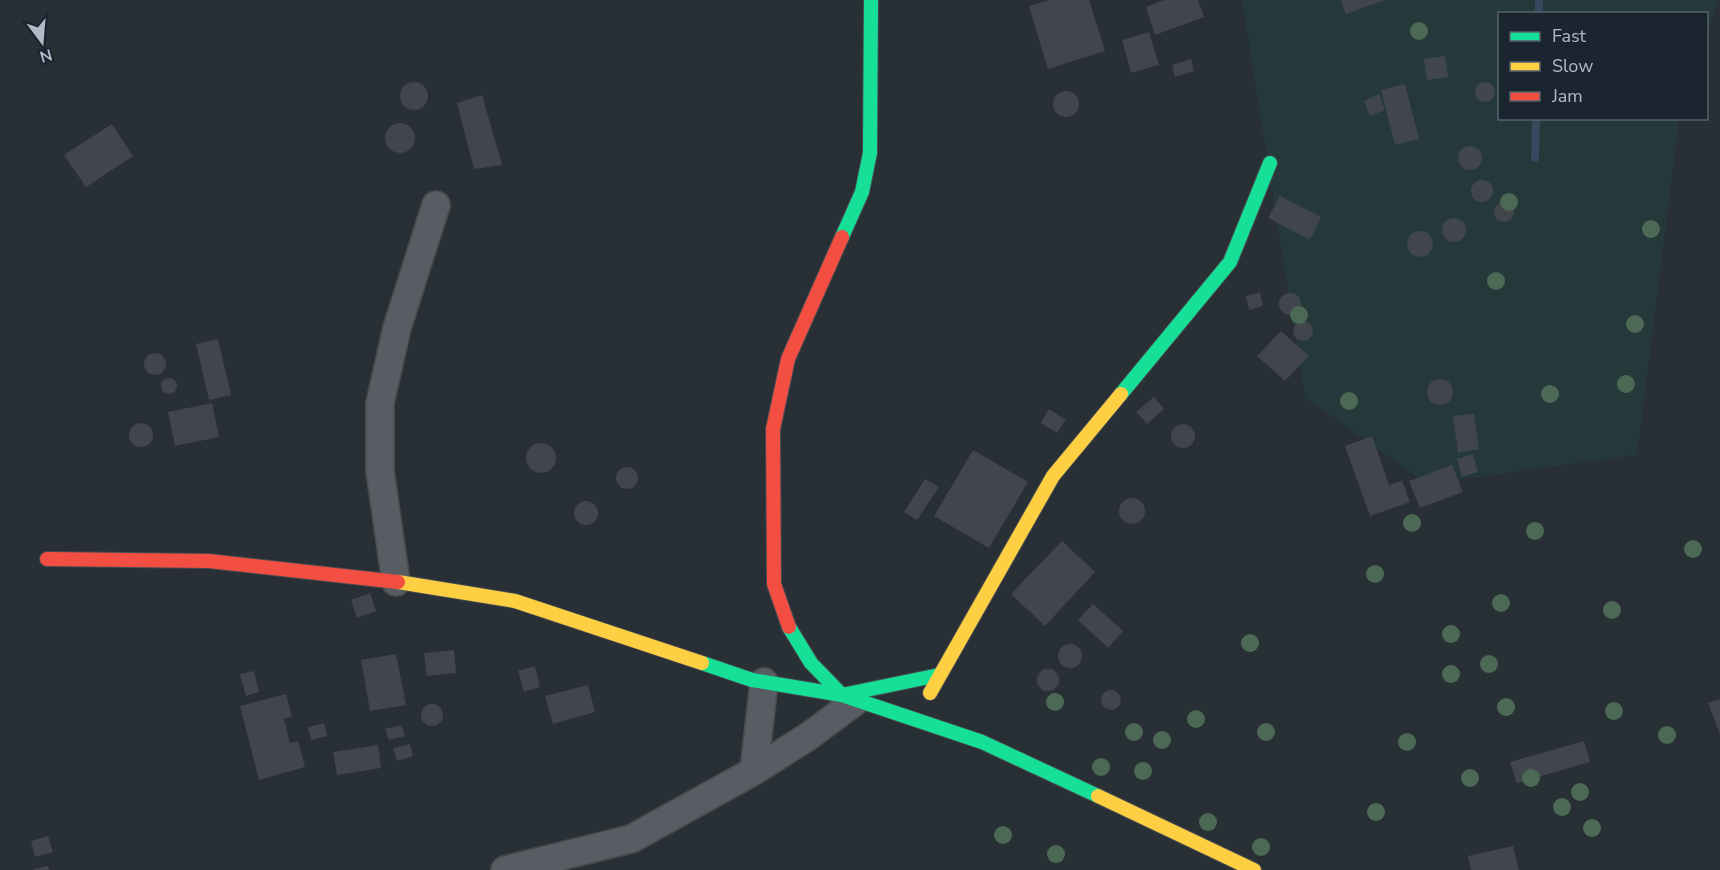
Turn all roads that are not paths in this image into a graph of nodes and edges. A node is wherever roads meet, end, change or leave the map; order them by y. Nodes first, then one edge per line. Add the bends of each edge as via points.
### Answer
1 (871, 0) edge
2 (1270, 163) dead end
3 (436, 205) dead end
4 (47, 559) dead end
5 (396, 582) junction
6 (939, 675) junction
7 (764, 682) junction
8 (849, 698) junction
9 (920, 710) junction
10 (754, 771) junction
11 (505, 870) edge
12 (1254, 870) edge

1 - 8 street via 870,153 862,192 788,359 773,429 774,584 790,631 811,663
2 - 6 street via 1230,262 1053,476
3 - 5 street via 397,327 380,403 380,471
4 - 5 street via 209,561
5 - 7 street via 515,601
6 - 8 street
6 - 9 street
7 - 8 street
7 - 10 street
8 - 9 street
8 - 10 street via 809,736
9 - 12 street
10 - 11 street via 631,839

